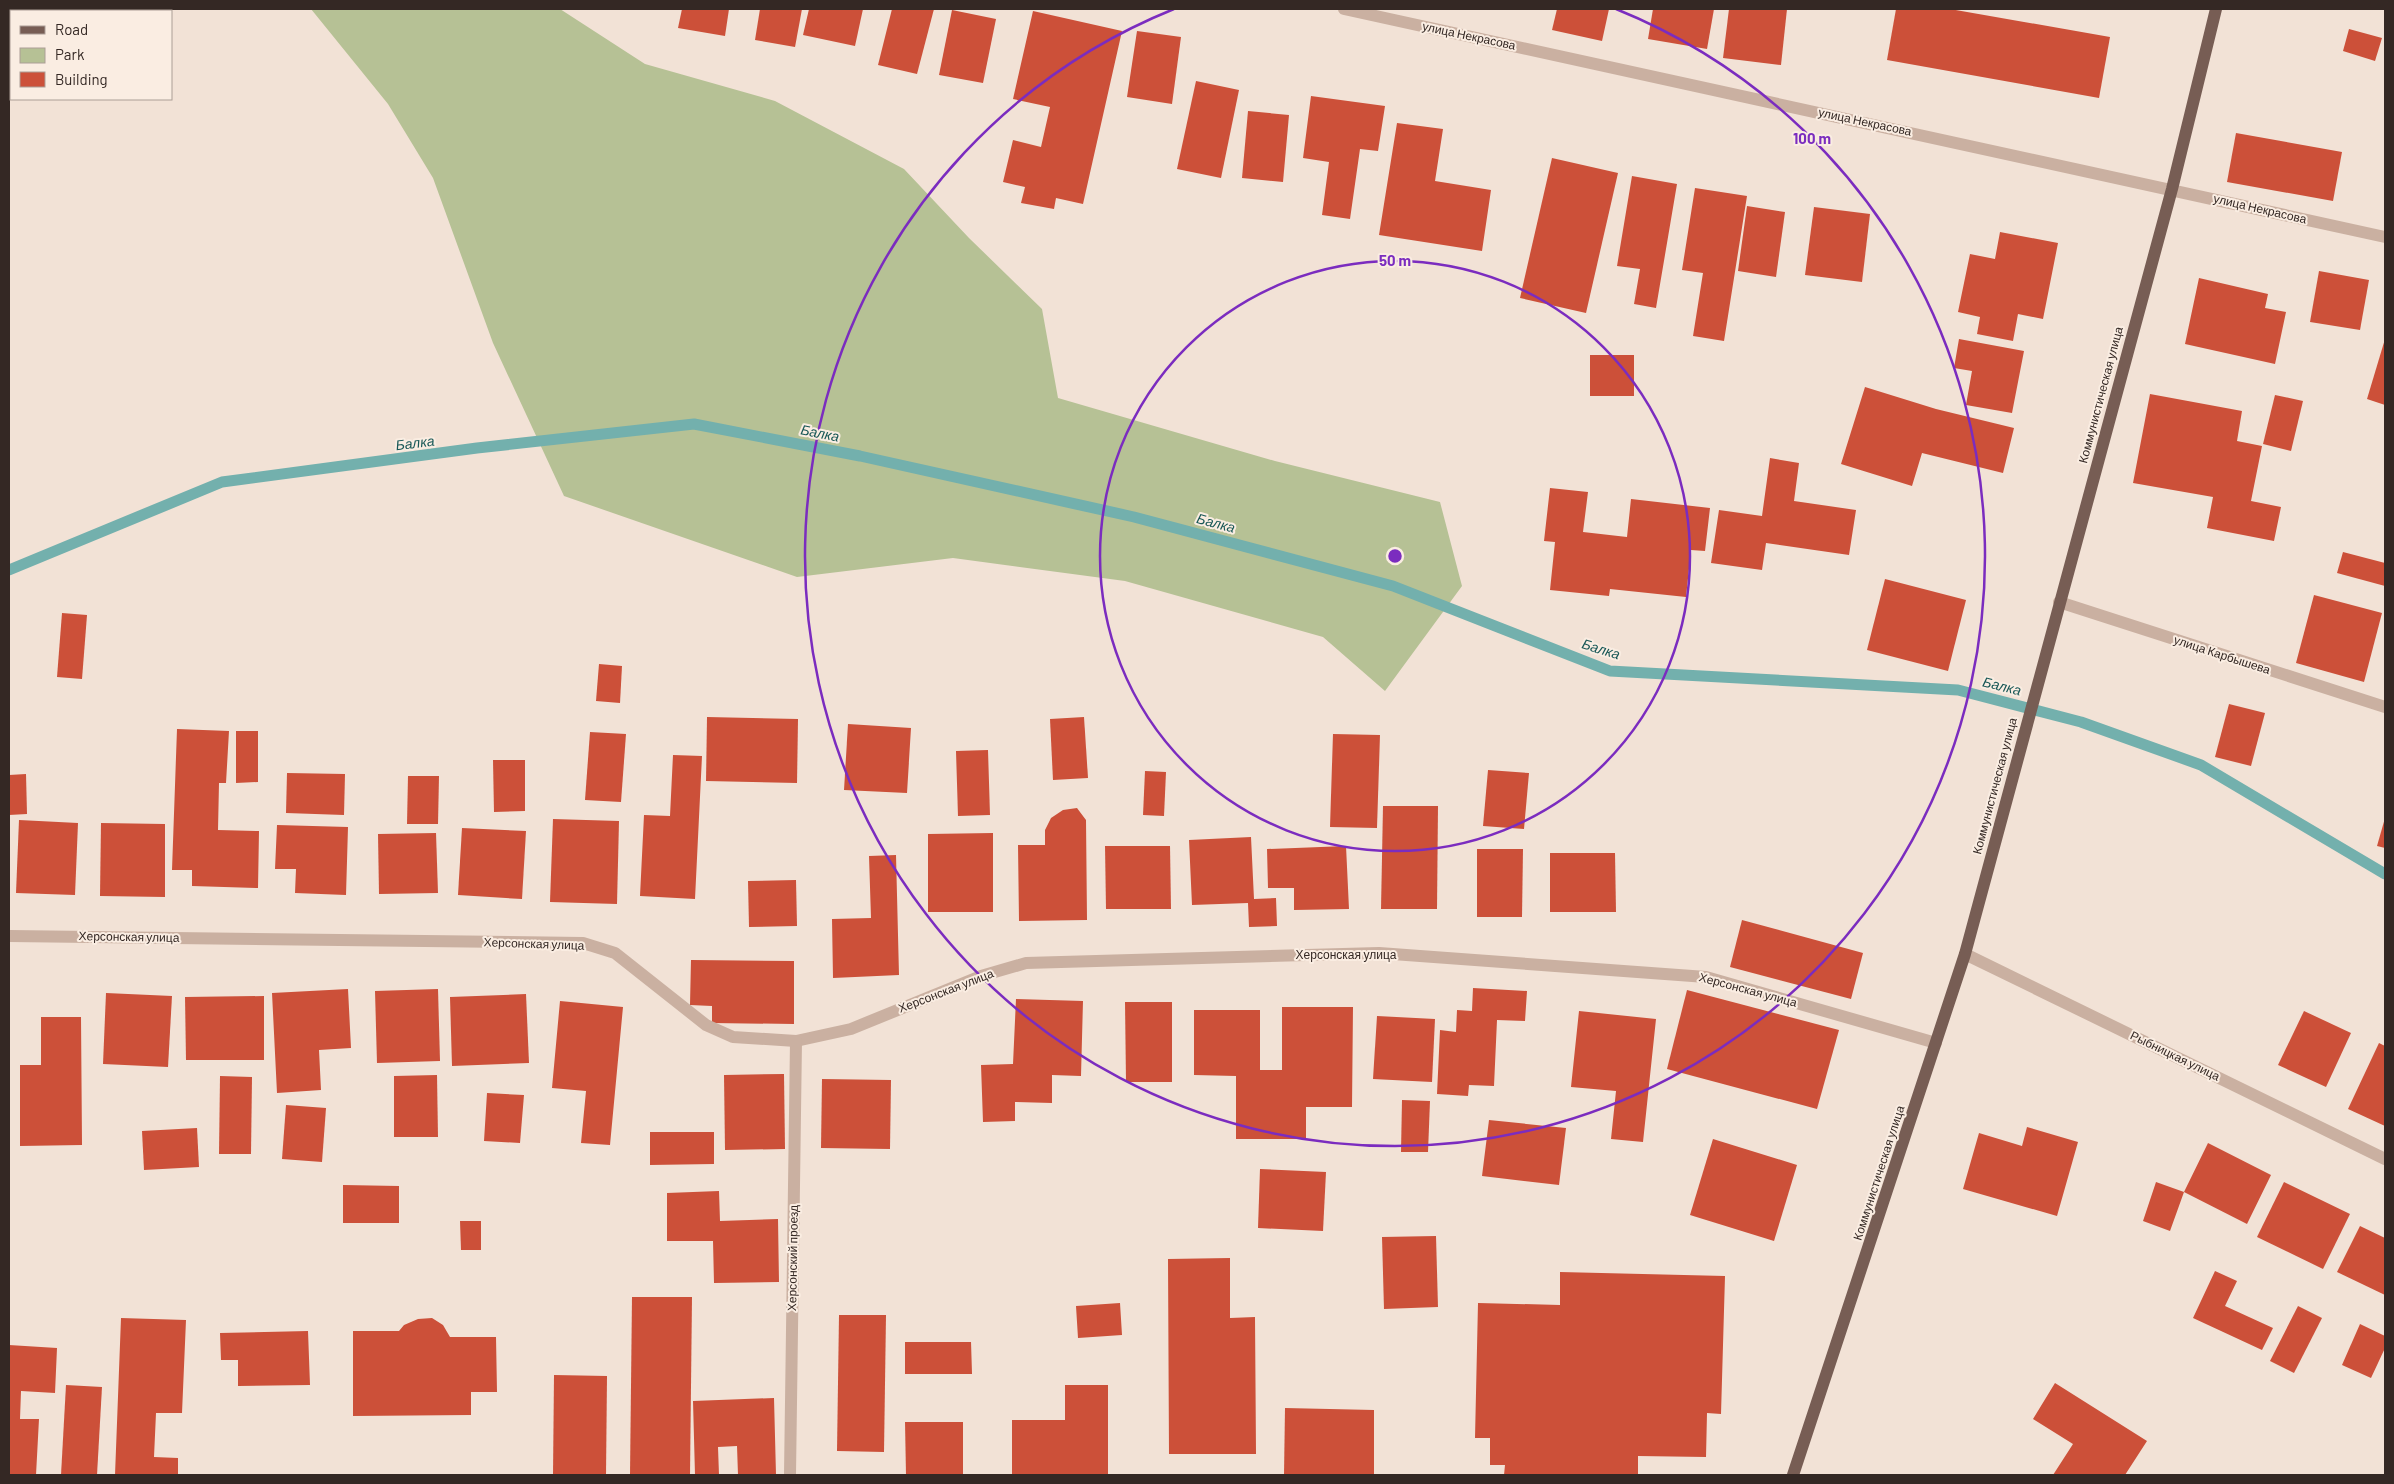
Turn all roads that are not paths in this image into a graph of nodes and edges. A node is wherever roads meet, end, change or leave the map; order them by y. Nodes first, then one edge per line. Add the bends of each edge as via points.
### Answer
1 (1344, 9) edge
2 (2216, 9) edge
3 (2172, 189) junction
4 (2385, 237) edge
5 (2058, 602) junction
6 (2385, 707) edge
7 (9, 936) edge
8 (1965, 954) junction
9 (796, 1041) junction
10 (1936, 1043) junction
11 (2385, 1159) edge
12 (790, 1475) edge
13 (1793, 1475) edge

1 - 3 street, улица Некрасова
2 - 3 main road, Коммунистическая улица
3 - 4 street, улица Некрасова
3 - 5 main road, Коммунистическая улица
5 - 6 street, улица Карбышева
5 - 8 main road, Коммунистическая улица
7 - 9 street, Херсонская улица via 583,943 615,953 706,1025 733,1037
8 - 10 main road, Коммунистическая улица
8 - 11 street, Рыбницкая улица
9 - 10 street, Херсонская улица via 851,1029 981,976 1026,963 1379,953 1706,977
9 - 12 street, Херсонский проезд
10 - 13 main road, Коммунистическая улица

